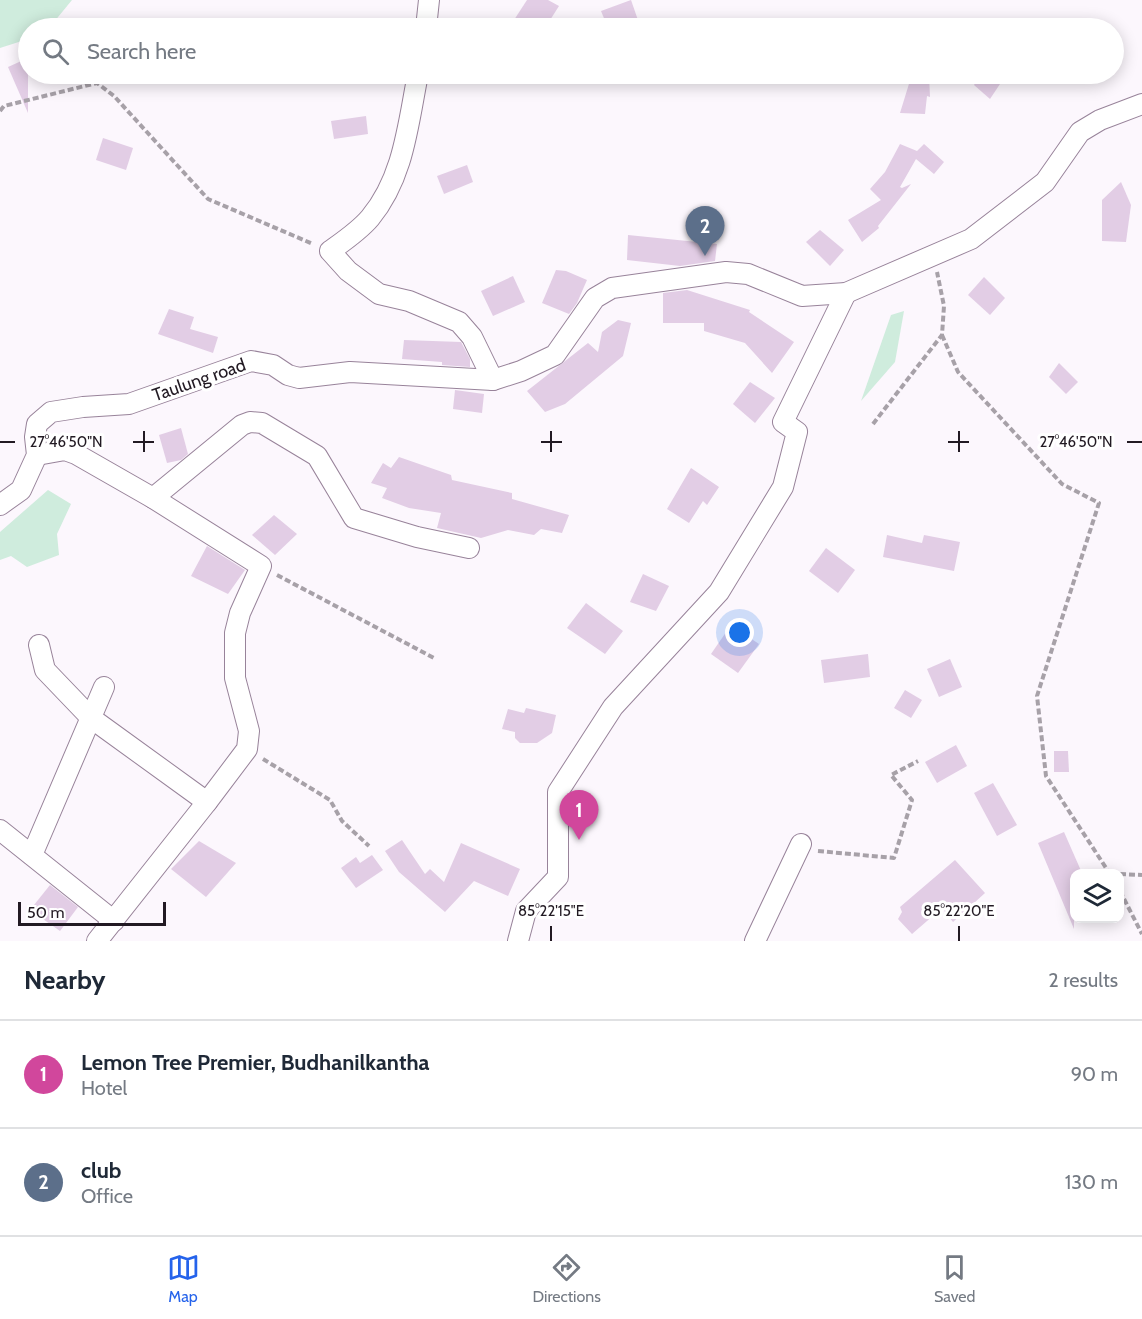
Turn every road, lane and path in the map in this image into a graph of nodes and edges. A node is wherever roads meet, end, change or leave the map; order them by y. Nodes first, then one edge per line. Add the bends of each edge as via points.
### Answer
1 (429, 0) edge
2 (427, 18) edge
3 (93, 84) edge
4 (98, 84) edge
5 (416, 84) edge
6 (1142, 104) edge
7 (0, 111) edge
8 (330, 251) junction
9 (933, 256) junction
10 (846, 293) junction
11 (942, 335) junction
12 (493, 380) junction
13 (873, 424) dead end
14 (37, 455) junction
15 (153, 498) junction
16 (0, 505) edge
17 (469, 548) dead end
18 (261, 566) junction
19 (39, 645) dead end
20 (434, 658) dead end
21 (104, 687) dead end
22 (91, 718) junction
23 (247, 749) junction
24 (918, 761) dead end
25 (207, 802) junction
26 (0, 830) edge
27 (801, 843) joint
28 (369, 846) dead end
29 (32, 855) junction
30 (1107, 869) edge
31 (1124, 874) edge
32 (1142, 875) edge
33 (1124, 900) edge
34 (114, 921) junction
35 (1142, 934) edge
36 (97, 941) edge
37 (518, 941) edge
38 (755, 941) edge

1 - 2 street
3 - 7 path via 4,106
4 - 8 path via 114,96 208,199
5 - 8 street via 393,183 370,219
6 - 9 street via 1080,132 1045,182 971,239
8 - 12 street via 348,272 379,294 459,322 472,337
9 - 10 street
9 - 11 path via 944,306
10 - 12 street via 802,296 748,274 726,272 612,288 595,298 555,355
10 - 37 street via 790,427 783,487 719,592 613,707 558,792 558,878 526,911
11 - 13 path
11 - 30 path via 958,372 1062,484 1099,503 1036,696 1046,776
12 - 14 street, Taulung road via 350,372 299,378 273,365 251,361 129,404 51,412 37,424
14 - 15 street via 65,450 76,454
14 - 16 street, Taulung road via 21,490
15 - 17 street via 242,425 262,423 317,456 354,518
15 - 18 street
18 - 20 path
18 - 23 street via 235,633 235,678 249,731
19 - 22 street via 45,670
21 - 22 street
22 - 25 street
22 - 29 street
23 - 25 street
23 - 28 path via 330,800 342,821
24 - 27 path via 891,775 912,800 894,858 820,851
25 - 34 street
26 - 29 street
27 - 38 street
29 - 34 street
31 - 32 path
33 - 35 path
34 - 36 street

